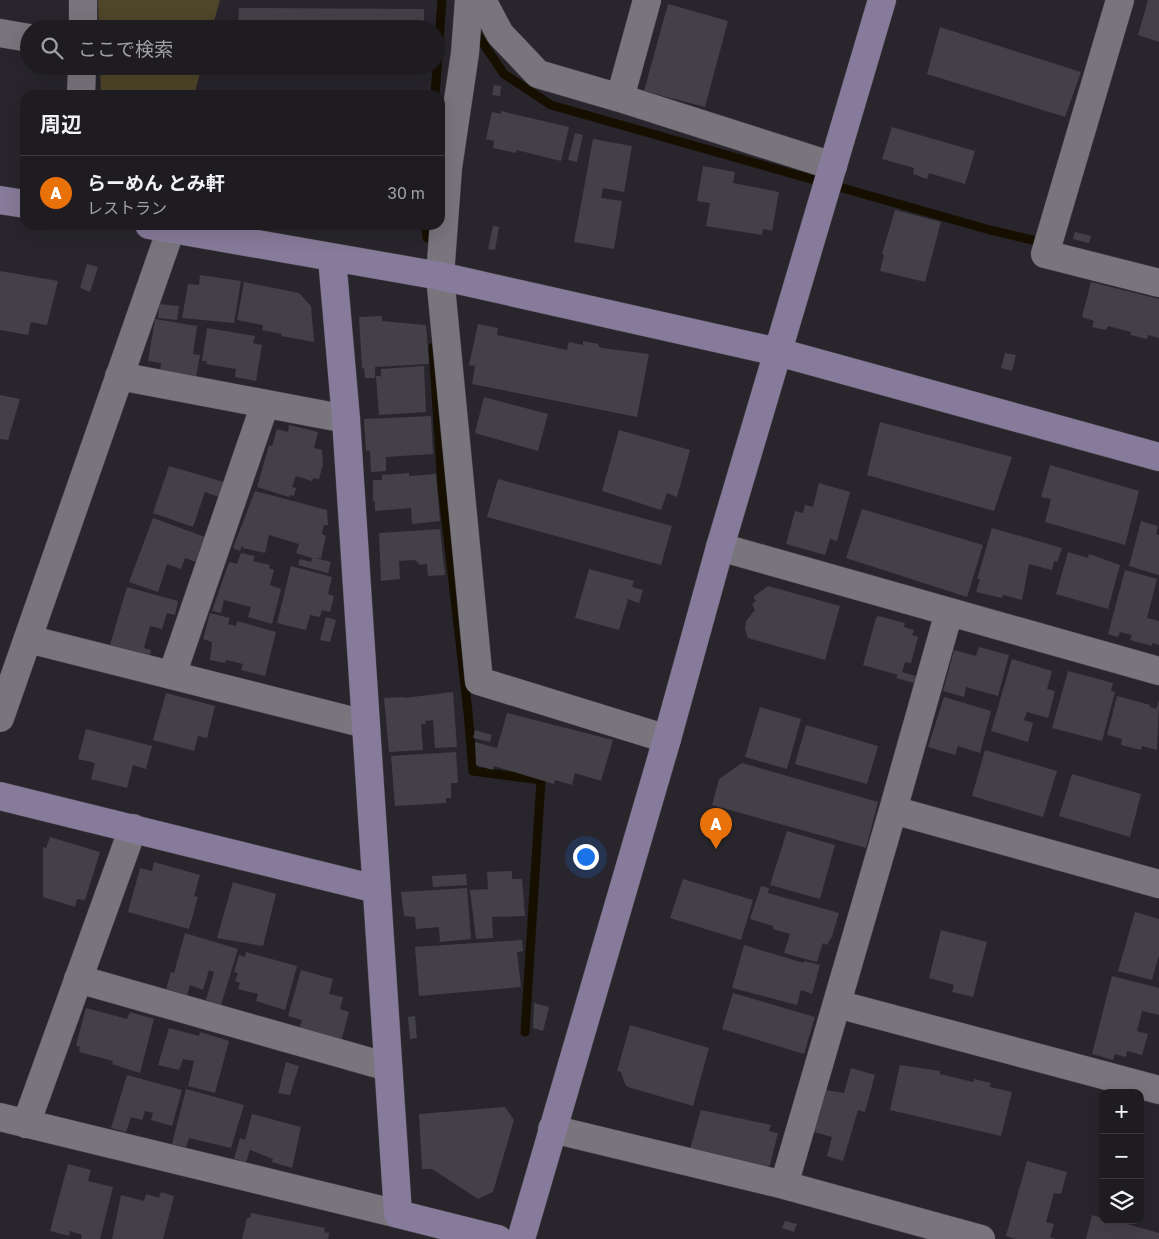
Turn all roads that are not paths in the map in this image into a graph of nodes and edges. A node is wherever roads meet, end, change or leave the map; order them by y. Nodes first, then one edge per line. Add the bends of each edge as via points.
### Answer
1 (83, 0) edge
2 (469, 0) edge
3 (482, 0) edge
4 (648, 0) edge
5 (882, 0) edge
6 (1120, 0) edge
7 (83, 20) edge
8 (0, 33) edge
9 (20, 36) edge
10 (82, 75) edge
11 (81, 90) edge
12 (620, 98) junction
13 (833, 166) junction
14 (445, 189) edge
15 (0, 200) edge
16 (20, 203) edge
17 (159, 230) edge
18 (177, 230) edge
19 (439, 230) edge
20 (332, 258) junction
21 (433, 275) junction
22 (1159, 283) edge
23 (778, 352) junction
24 (119, 376) junction
25 (265, 404) junction
26 (346, 419) junction
27 (1159, 457) edge
28 (720, 546) junction
29 (949, 612) junction
30 (28, 639) junction
31 (1159, 671) edge
32 (172, 675) junction
33 (0, 718) edge
34 (365, 724) junction
35 (666, 739) junction
36 (0, 796) edge
37 (892, 810) junction
38 (132, 828) junction
39 (1159, 884) edge
40 (376, 889) junction
41 (78, 979) junction
42 (836, 1004) junction
43 (388, 1067) junction
44 (1159, 1090) edge
45 (0, 1117) edge
46 (26, 1124) junction
47 (552, 1129) junction
48 (784, 1185) junction
49 (398, 1214) junction
50 (498, 1239) edge
51 (521, 1239) edge
52 (981, 1239) edge

1 - 7 street
2 - 14 street via 465,53
3 - 12 street via 500,34 538,74
4 - 12 street
5 - 13 street
6 - 22 street via 1045,254
8 - 9 street
10 - 11 street
12 - 13 street
13 - 23 street
15 - 16 street
17 - 24 street
18 - 20 street
19 - 21 street
20 - 21 street
20 - 26 street
21 - 23 street
21 - 35 street via 479,681
23 - 27 street
23 - 28 street
24 - 25 street
24 - 30 street
25 - 26 street
25 - 32 street
26 - 34 street
28 - 29 street
28 - 35 street
29 - 31 street
29 - 37 street
30 - 32 street
30 - 33 street
32 - 34 street
34 - 40 street
35 - 47 street
36 - 38 street
37 - 39 street
37 - 42 street
38 - 40 street
38 - 41 street
40 - 43 street
41 - 43 street
41 - 46 street
42 - 44 street
42 - 48 street
43 - 49 street
45 - 46 street
46 - 49 street
47 - 48 street
47 - 51 street
48 - 52 street
49 - 50 street

